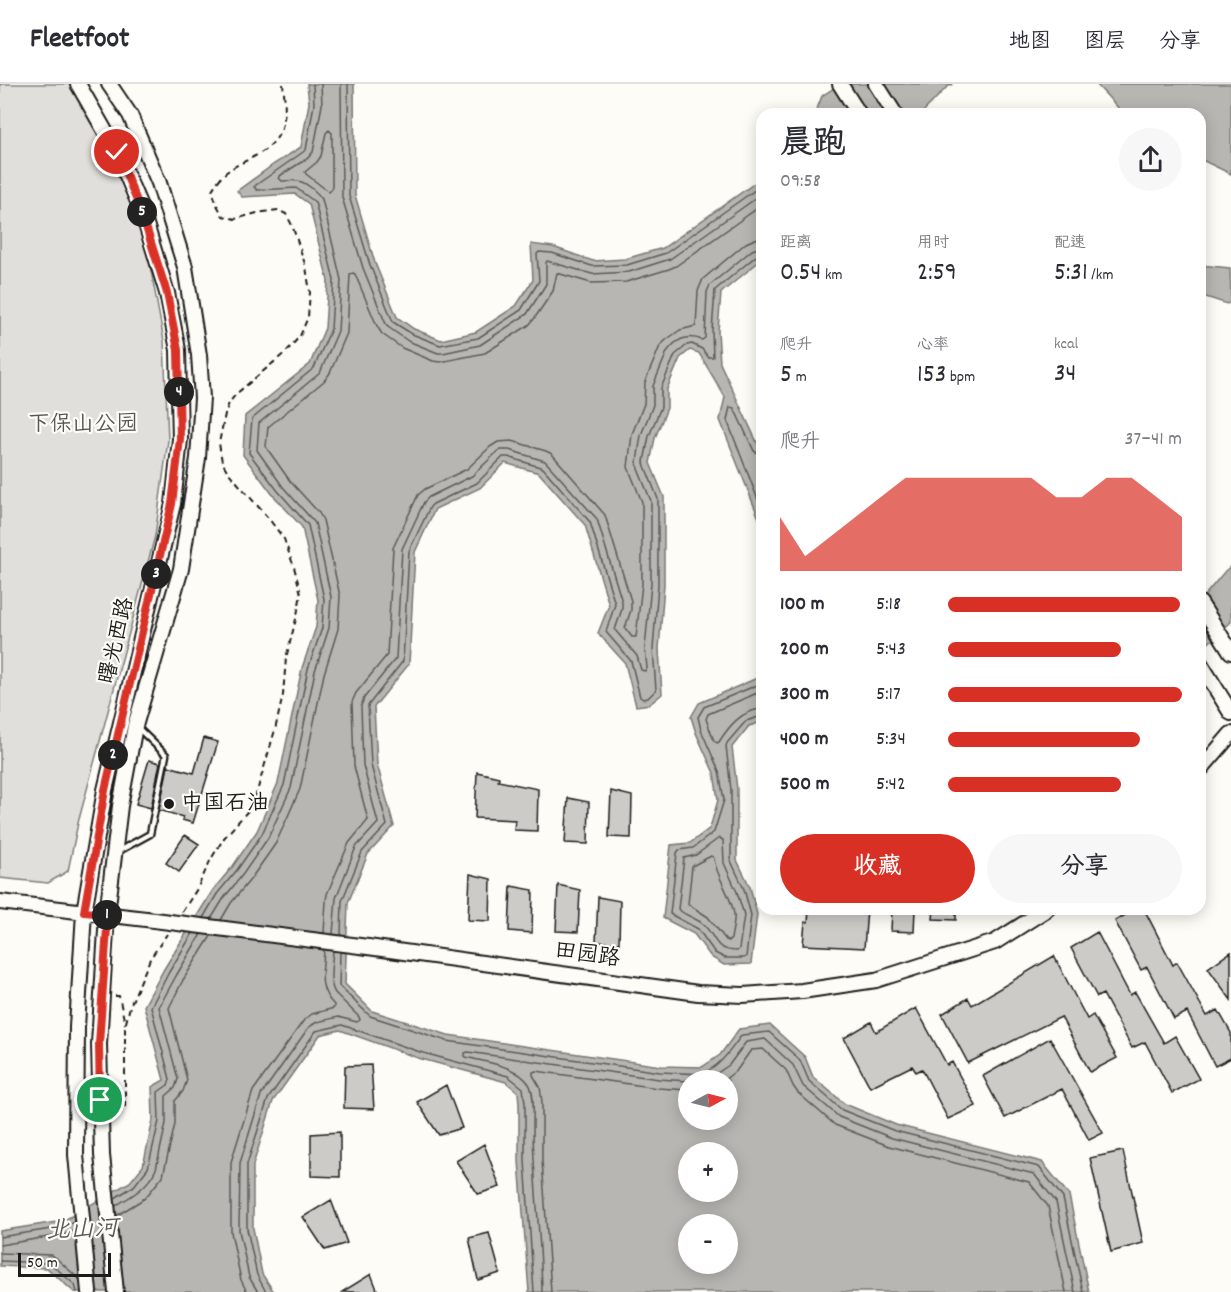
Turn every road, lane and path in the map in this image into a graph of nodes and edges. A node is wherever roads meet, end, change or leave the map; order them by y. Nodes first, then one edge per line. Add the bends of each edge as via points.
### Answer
1 (78, 84) edge
2 (109, 84) edge
3 (283, 84) edge
4 (840, 84) edge
5 (876, 84) edge
6 (855, 108) edge
7 (891, 108) edge
8 (1206, 612) edge
9 (1231, 652) edge
10 (1206, 673) edge
11 (1231, 713) edge
12 (135, 726) junction
13 (1231, 734) edge
14 (1206, 763) edge
15 (115, 853) junction
16 (0, 902) edge
17 (84, 912) junction
18 (108, 914) junction
19 (179, 915) dead end
20 (1038, 915) edge
21 (168, 933) dead end
22 (102, 995) junction
23 (125, 1027) junction
24 (125, 1107) dead end
25 (88, 1292) edge
26 (116, 1292) edge

1 - 17 main road, 曙光西路 via 117,152 167,293 178,350 180,439 172,504 105,790
2 - 12 main road, 曙光西路 via 130,115 155,173 185,267 200,355 202,398 198,458 181,568
3 - 19 path via 282,129 272,145 232,167 212,190 223,216 235,219 278,210 286,214 306,267 308,317 300,336 286,352 229,403 219,443 228,472 284,539 301,594 277,722 252,805 224,838
4 - 6 main road
5 - 7 main road
8 - 9 main road
10 - 11 main road
12 - 15 main road, 曙光西路
12 - 15 lane via 166,755 150,834
13 - 14 main road
15 - 18 main road, 曙光西路
16 - 17 main road, 田园路
17 - 18 main road, 田园路
17 - 25 main road, 曙光西路 via 77,1027 76,1155
18 - 20 main road, 田园路, bridge via 698,993 743,995 876,980 995,942
18 - 22 main road, 曙光西路
21 - 23 path via 150,959
22 - 23 path via 119,996
22 - 26 main road, 曙光西路 via 102,1155
23 - 24 path

